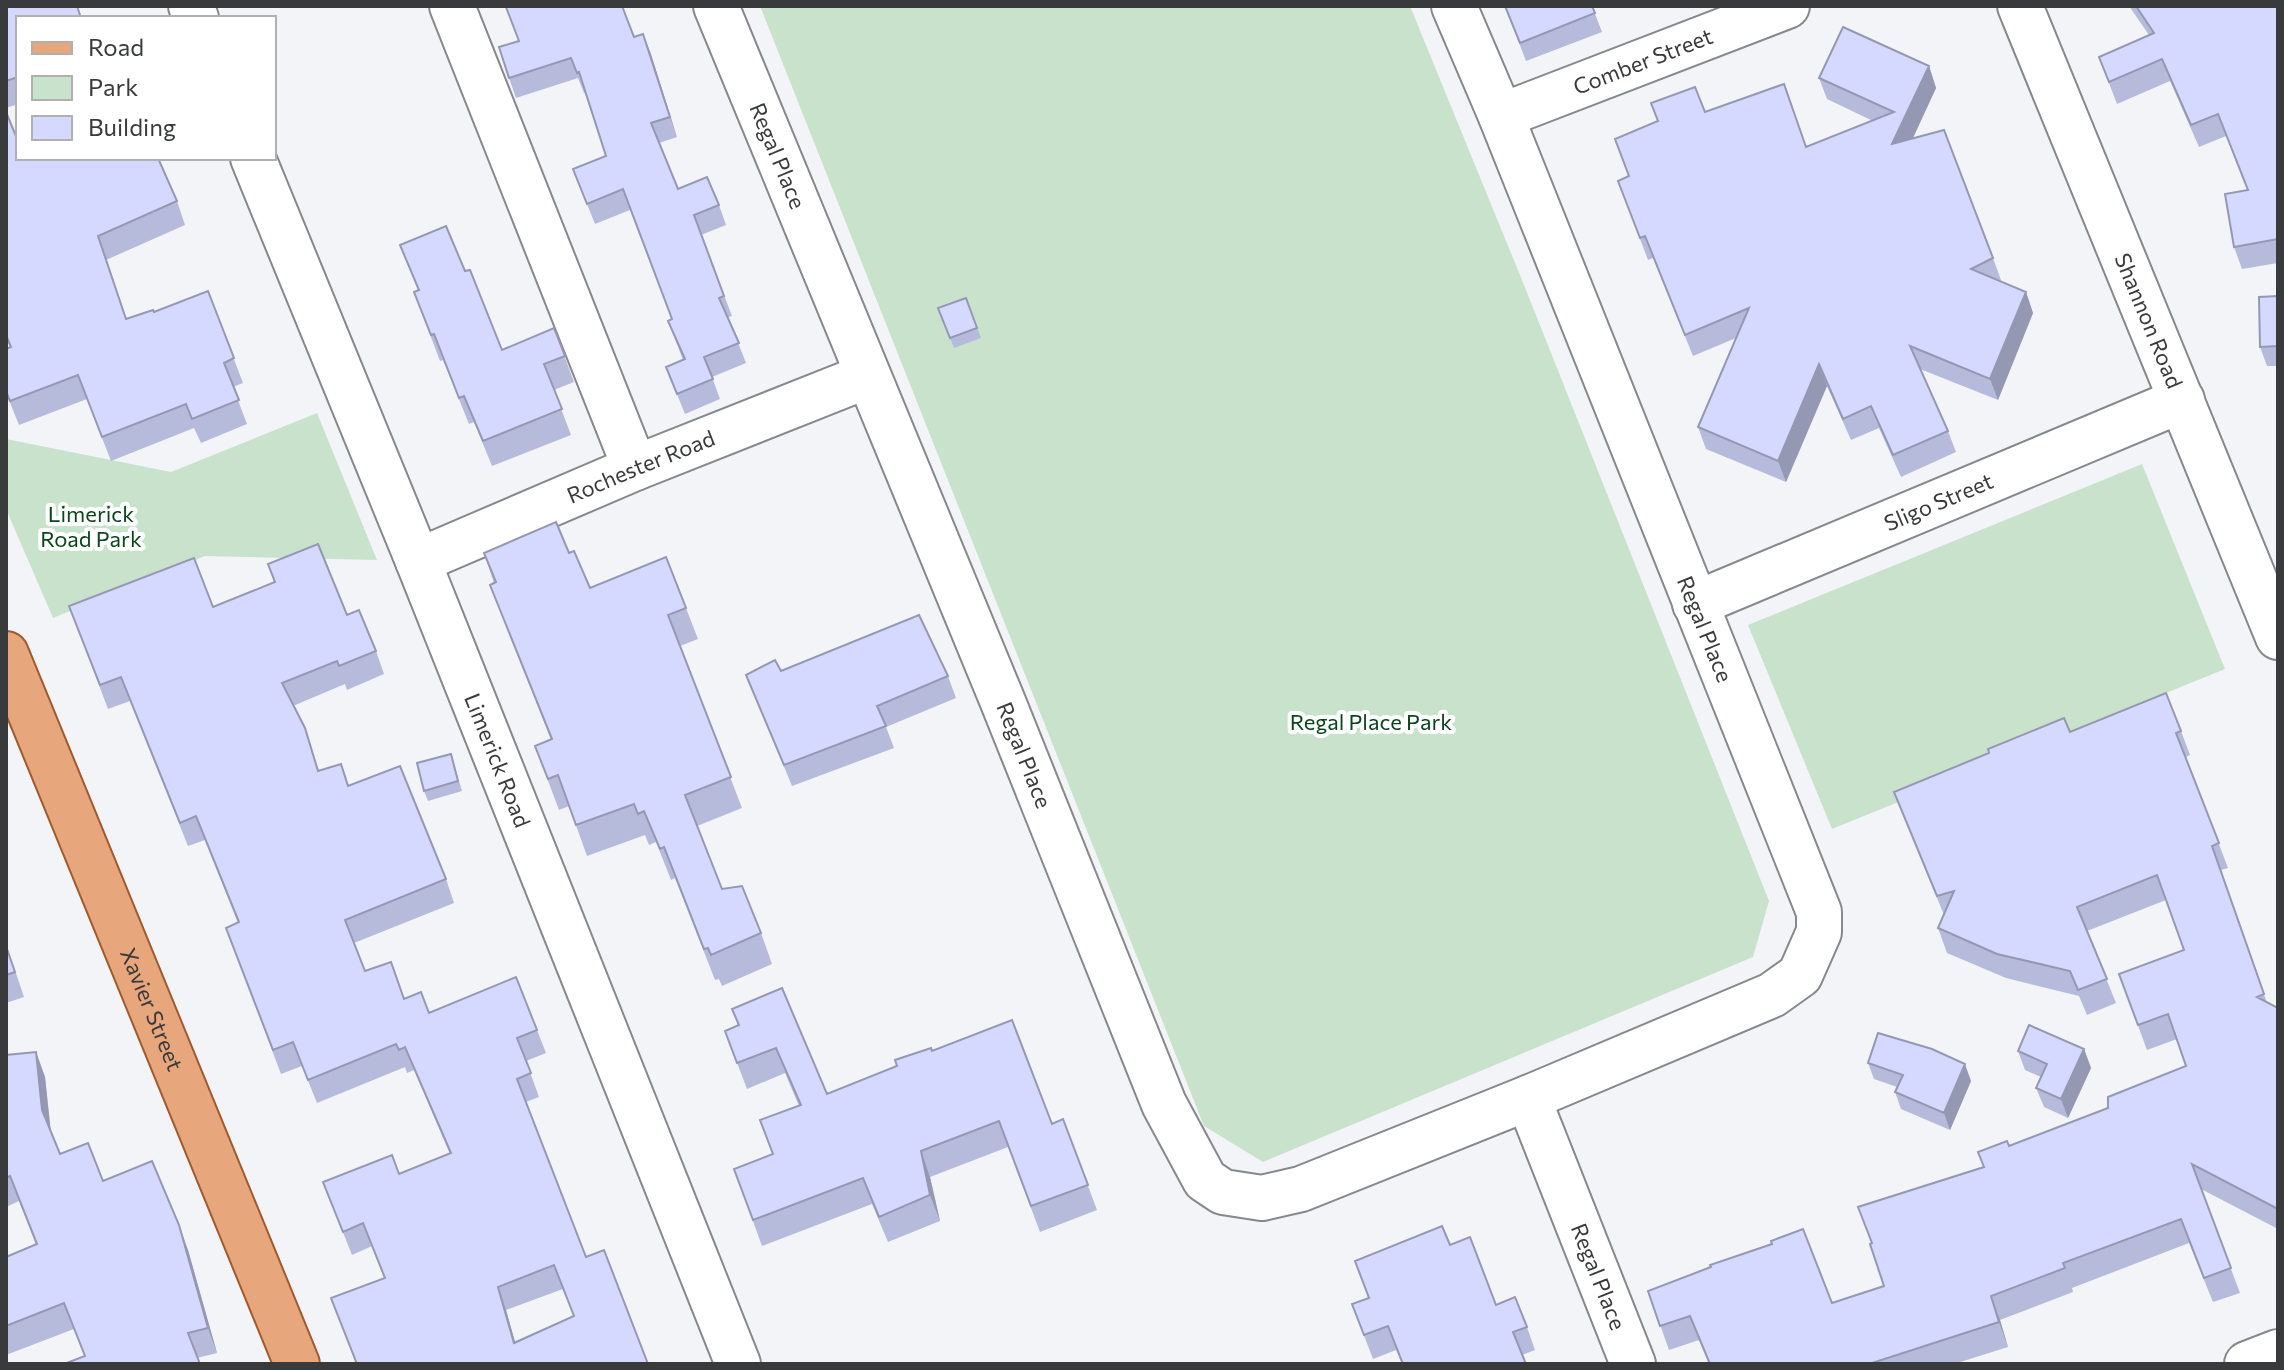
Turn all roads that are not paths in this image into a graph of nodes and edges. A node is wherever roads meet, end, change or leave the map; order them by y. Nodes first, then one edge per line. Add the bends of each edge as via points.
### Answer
1 (452, 6) edge
2 (716, 6) edge
3 (1454, 6) edge
4 (1787, 6) edge
5 (2020, 6) edge
6 (1721, 17) edge
7 (1501, 116) junction
8 (254, 160) edge
9 (867, 376) junction
10 (2182, 400) junction
11 (635, 468) junction
12 (418, 561) junction
13 (1695, 604) junction
14 (2277, 631) edge
15 (6, 654) edge
16 (1528, 1098) junction
17 (2278, 1352) edge
18 (297, 1364) edge
19 (738, 1364) edge
20 (1633, 1364) edge
21 (2247, 1364) edge

1 - 11 street
2 - 9 street, Regal Place
3 - 7 street, Regal Place
4 - 6 street, Comber Street
5 - 10 street, Shannon Road
6 - 7 street, Comber Street
7 - 13 street, Regal Place
8 - 12 street, Limerick Road
9 - 11 street, Rochester Road
9 - 16 street, Regal Place via 1164,1104 1205,1180 1223,1192 1262,1198 1301,1189
10 - 13 street, Sligo Street
10 - 14 street, Shannon Road
11 - 12 street, Rochester Road
12 - 19 street, Limerick Road
13 - 16 street, Regal Place via 1819,912 1819,932 1800,975 1772,995
15 - 18 main road, Xavier Street
16 - 20 street, Regal Place
17 - 21 street

